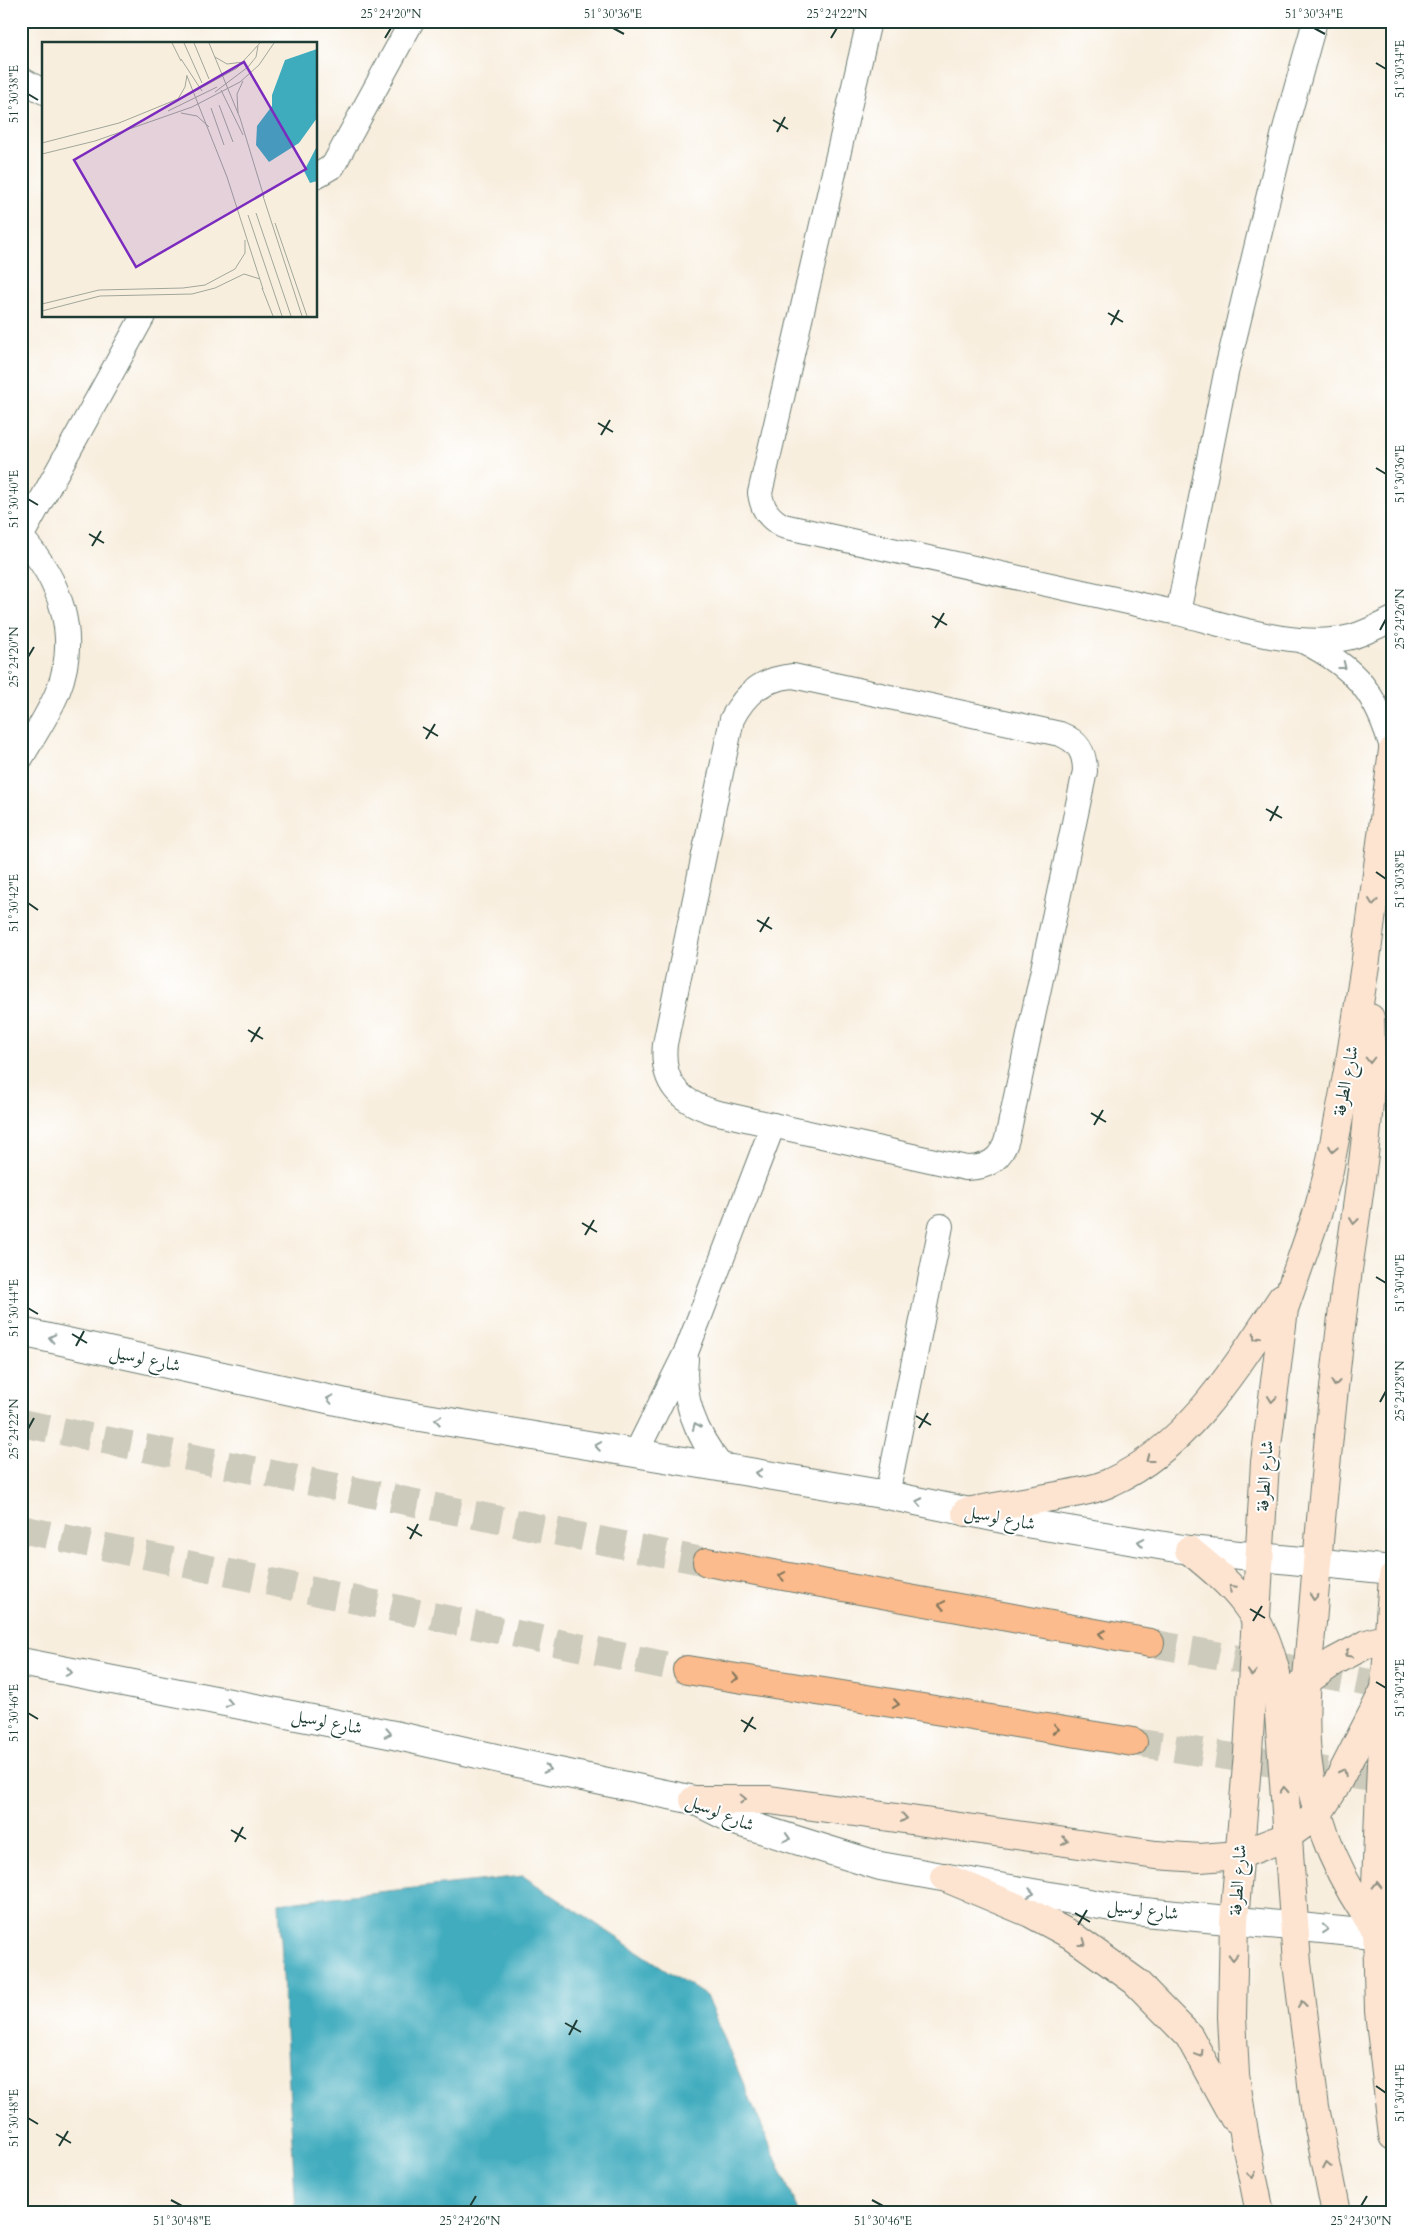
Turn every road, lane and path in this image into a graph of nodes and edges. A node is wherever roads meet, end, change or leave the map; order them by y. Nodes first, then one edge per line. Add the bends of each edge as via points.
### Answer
1 (412, 21) edge
2 (869, 21) edge
3 (1315, 21) edge
4 (21, 79) edge
5 (42, 91) edge
6 (318, 175) edge
7 (142, 318) edge
8 (21, 537) edge
9 (1178, 613) junction
10 (1393, 618) edge
11 (1302, 640) junction
12 (1393, 750) edge
13 (21, 758) edge
14 (1366, 959) junction
15 (773, 1125) junction
16 (941, 1226) dead end
17 (1292, 1282) junction
18 (21, 1332) edge
19 (687, 1350) junction
20 (636, 1453) junction
21 (722, 1467) junction
22 (887, 1495) junction
23 (966, 1512) junction
24 (1189, 1550) junction
25 (1259, 1557) junction
26 (707, 1562) tunnel mouth
27 (1317, 1563) junction
28 (1393, 1570) edge
29 (1393, 1576) edge
30 (1256, 1618) junction
31 (1391, 1637) edge
32 (1150, 1643) tunnel mouth
33 (21, 1662) edge
34 (687, 1670) tunnel mouth
35 (1308, 1681) junction
36 (1384, 1691) junction
37 (1279, 1710) junction
38 (1134, 1742) tunnel mouth
39 (1248, 1753) junction
40 (694, 1800) junction
41 (1318, 1814) junction
42 (1286, 1837) junction
43 (1240, 1856) junction
44 (944, 1877) junction
45 (1234, 1921) junction
46 (1294, 1927) junction
47 (1386, 1935) edge
48 (1393, 2136) edge
49 (1245, 2139) junction
50 (1260, 2213) edge
51 (1336, 2213) edge

1 - 6 lane via 333,166
2 - 9 lane via 760,493 763,508 783,526
3 - 9 lane via 1283,136 1226,374
4 - 5 lane
7 - 8 lane
8 - 13 lane via 47,568 64,612 67,639 65,666 58,692
9 - 11 lane
10 - 11 lane via 1351,636 1334,640
11 -> 12 lane via 1334,658 1371,695 1385,722
12 -> 14 main road, شارع الطرفة
14 -> 17 main road, شارع الطرفة via 1329,1170 1318,1212
14 -> 27 main road via 1371,1096 1341,1322
15 - 15 lane via 966,1168 988,1165 997,1159 1007,1139 1085,771 1083,752 1077,743 1060,734 793,676 763,683 740,704 728,734 663,1059 666,1074 685,1100 714,1112
15 - 19 lane
16 - 22 lane
17 -> 23 main road via 1234,1370 1178,1435 1146,1462 1110,1483 1080,1492
17 -> 25 main road, شارع الطرفة via 1279,1340 1265,1462
20 -> 18 street, شارع لوسيل via 378,1410
19 - 20 lane
21 -> 19 lane via 698,1432 691,1413 685,1385
20 - 21 street, شارع لوسيل
22 -> 21 street, شارع لوسيل
23 -> 22 street, شارع لوسيل
24 -> 23 street, شارع لوسيل
24 - 25 street, شارع لوسيل
30 -> 24 main road via 1236,1590
25 - 27 street, شارع لوسيل
25 - 30 main road, شارع الطرفة
32 -> 26 highway
27 - 28 street, شارع لوسيل
27 -> 35 main road
29 - 31 main road
30 - 37 main road via 1271,1651
30 -> 39 main road, شارع الطرفة
31 -> 35 main road via 1367,1644
31 - 36 main road
33 -> 40 street, شارع لوسيل via 394,1734
34 -> 38 highway
35 - 37 main road via 1298,1687
35 - 41 main road via 1304,1732
41 -> 36 main road
47 -> 36 main road via 1376,1884
37 - 39 main road
42 -> 37 main road
39 - 43 main road, شارع الطرفة
40 -> 43 main road via 770,1800 1156,1855
40 -> 44 street, شارع لوسيل via 764,1831 880,1866
41 - 42 main road
41 - 47 main road via 1337,1865 1363,1912
42 - 43 main road
42 - 46 main road
43 - 45 main road, شارع الطرفة
44 -> 45 street, شارع لوسيل via 1134,1911
44 -> 49 main road via 1071,1934 1135,1981 1189,2036
45 - 46 street, شارع لوسيل
45 -> 49 main road, شارع الطرفة via 1232,2017 1235,2075
46 -> 47 street, شارع لوسيل
51 -> 46 main road via 1315,2108
47 - 48 main road via 1379,2010
49 -> 50 main road, شارع الطرفة

